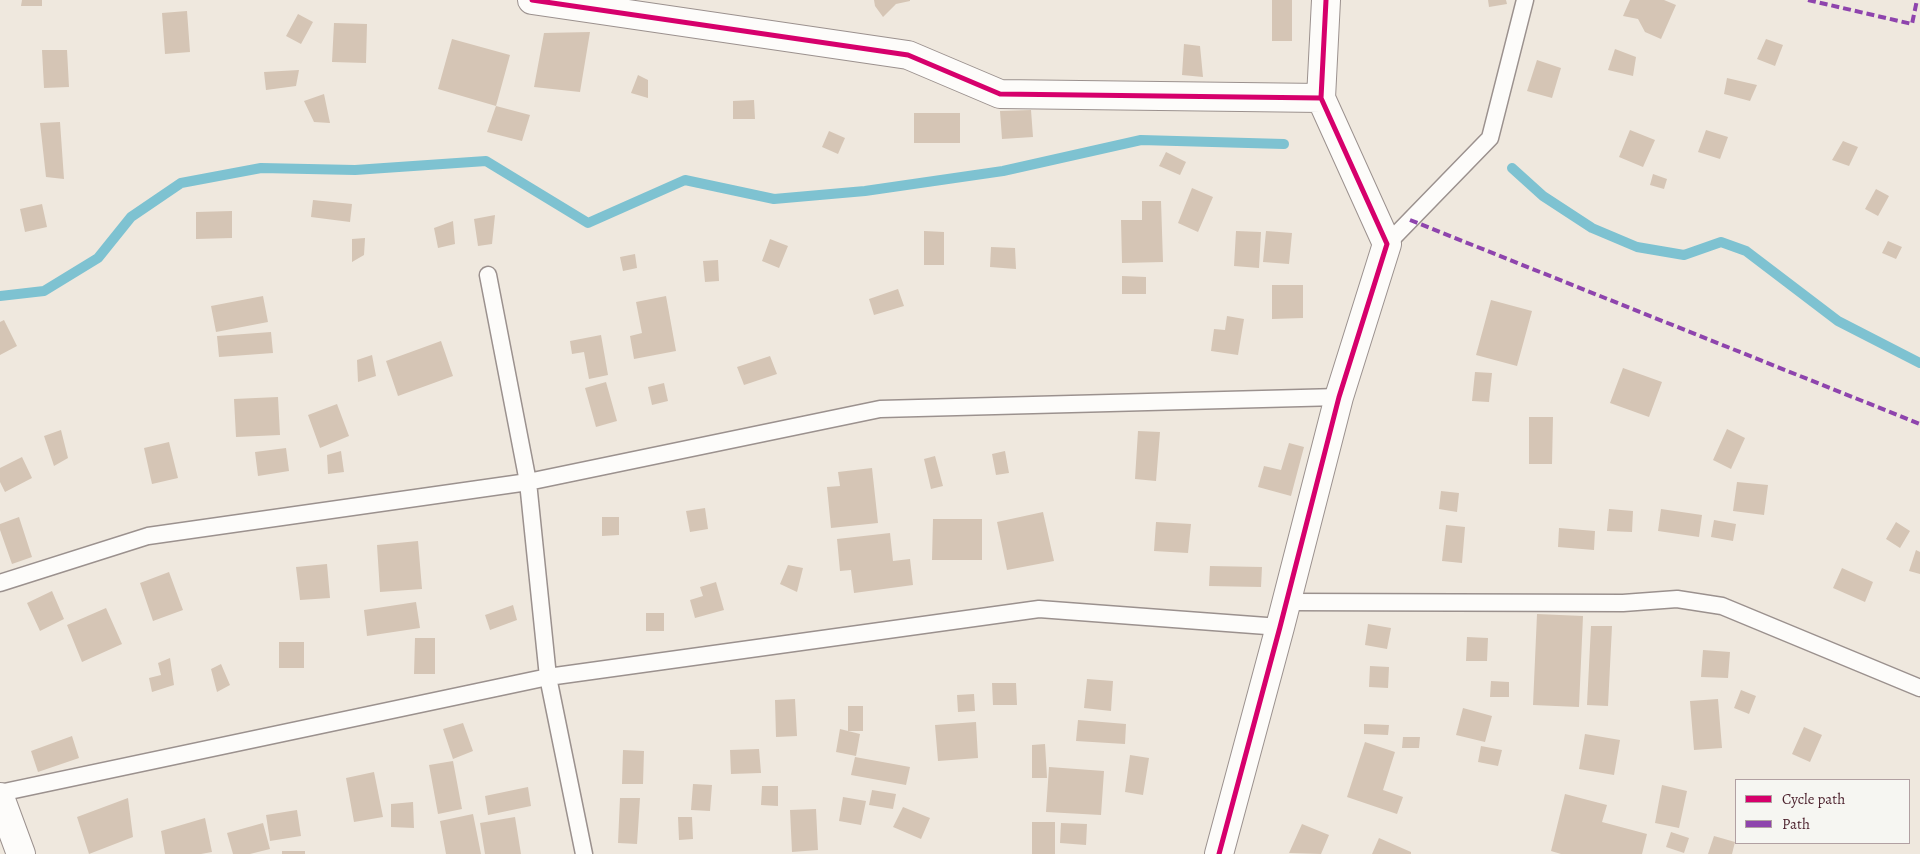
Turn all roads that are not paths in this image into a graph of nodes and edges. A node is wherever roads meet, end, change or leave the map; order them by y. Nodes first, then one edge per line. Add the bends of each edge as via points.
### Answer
1 (532, 0) edge
2 (1326, 0) edge
3 (1525, 0) edge
4 (1321, 98) junction
5 (1387, 244) junction
6 (488, 275) dead end
7 (1339, 397) junction
8 (528, 482) junction
9 (0, 583) edge
10 (1284, 615) junction
11 (548, 676) junction
12 (1920, 688) edge
13 (0, 793) edge
14 (0, 797) edge
15 (21, 854) edge
16 (584, 854) edge
17 (1218, 854) edge

1 - 4 street via 908,55 1000,94
2 - 4 street
3 - 5 lane via 1490,138
4 - 5 street
5 - 7 street
6 - 8 lane
7 - 8 lane via 880,409
7 - 10 street
8 - 9 lane via 148,536
8 - 11 lane
10 - 11 lane via 1039,608
10 - 12 lane via 1676,599 1722,606
10 - 17 street
11 - 13 lane
11 - 16 lane
14 - 15 street

